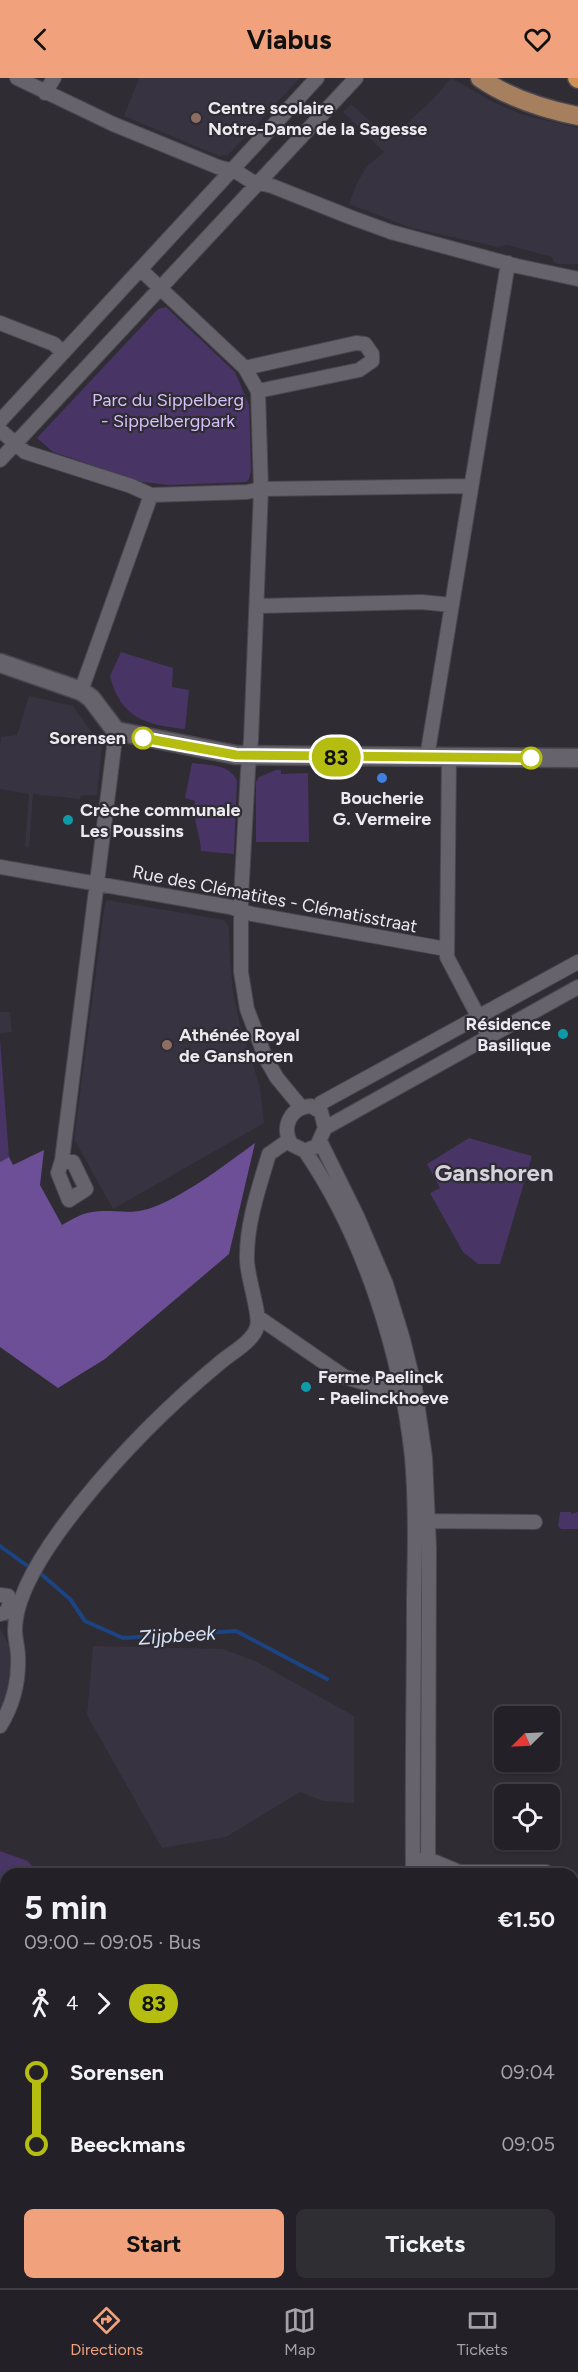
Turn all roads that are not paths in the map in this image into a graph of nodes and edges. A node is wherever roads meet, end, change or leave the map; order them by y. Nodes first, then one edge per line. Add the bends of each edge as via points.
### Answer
1 (17, 78) edge
2 (54, 78) edge
3 (317, 78) edge
4 (356, 78) edge
5 (480, 78) edge
6 (45, 93) junction
7 (578, 116) edge
8 (231, 171) junction
9 (258, 183) junction
10 (508, 263) junction
11 (141, 270) junction
12 (578, 279) edge
13 (159, 288) junction
14 (0, 323) edge
15 (63, 352) junction
16 (245, 368) junction
17 (258, 391) junction
18 (0, 421) edge
19 (0, 430) edge
20 (15, 443) junction
21 (0, 460) edge
22 (470, 486) junction
23 (261, 489) junction
24 (151, 495) junction
25 (451, 605) junction
26 (256, 606) junction
27 (0, 663) edge
28 (81, 691) junction
29 (116, 731) junction
30 (249, 754) junction
31 (427, 757) junction
32 (449, 757) junction
33 (578, 758) edge
34 (0, 867) edge
35 (96, 884) junction
36 (241, 910) junction
37 (446, 949) junction
38 (578, 962) edge
39 (578, 987) edge
40 (479, 1017) junction
41 (489, 1037) junction
42 (301, 1107) junction
43 (317, 1108) junction
44 (322, 1135) junction
45 (289, 1140) junction
46 (305, 1151) junction
47 (62, 1160) dead end
48 (258, 1317) junction
49 (403, 1394) junction
50 (422, 1521) junction
51 (535, 1522) dead end
52 (0, 1595) edge
53 (0, 1614) edge
54 (0, 1726) edge
55 (428, 1866) edge
56 (413, 1867) edge

1 - 6 street
2 - 6 street
3 - 8 street
4 - 9 street
5 - 7 main road via 531,103
6 - 8 street
8 - 9 street
8 - 11 street
9 - 10 street via 391,232
9 - 13 street
10 - 12 street
10 - 22 street
11 - 13 street
11 - 15 street
13 - 16 street
13 - 20 street
14 - 15 street via 54,344
15 - 18 street
16 - 17 street
16 - 17 street via 356,344 365,344 372,354 372,361 358,370
17 - 23 street
19 - 20 street
20 - 21 street
20 - 24 street via 25,452
22 - 23 street
22 - 25 street
23 - 24 street
23 - 26 street
24 - 28 street
25 - 26 street via 422,602
25 - 31 street
26 - 30 street
27 - 28 street
28 - 29 street
29 - 30 street via 230,754
29 - 35 street
30 - 31 street
30 - 36 street
31 - 32 street
32 - 33 street
32 - 37 street
34 - 35 street, Rue des Clématites - Clématisstraat
35 - 36 street, Rue des Clématites - Clématisstraat
35 - 47 street
36 - 37 street, Rue des Clématites - Clématisstraat
36 - 42 street via 241,972 247,1008 266,1059
37 - 40 street
38 - 40 street
39 - 41 street
40 - 41 street
40 - 43 street
41 - 44 street
42 - 43 street
42 - 45 street via 291,1115
43 - 44 street via 324,1120
44 - 46 street via 317,1146
44 - 50 street via 373,1250 402,1336 415,1388 425,1457
45 - 46 street
45 - 48 street via 269,1154 251,1220 247,1261
46 - 49 street via 359,1254 390,1341
48 - 49 street via 345,1377
48 - 54 street via 255,1333 200,1379 124,1454 46,1550 23,1592 15,1629 17,1688
49 - 50 street
50 - 51 street
50 - 55 street
50 - 56 street
52 - 53 street via 8,1596 10,1602 6,1612
55 - 56 street

